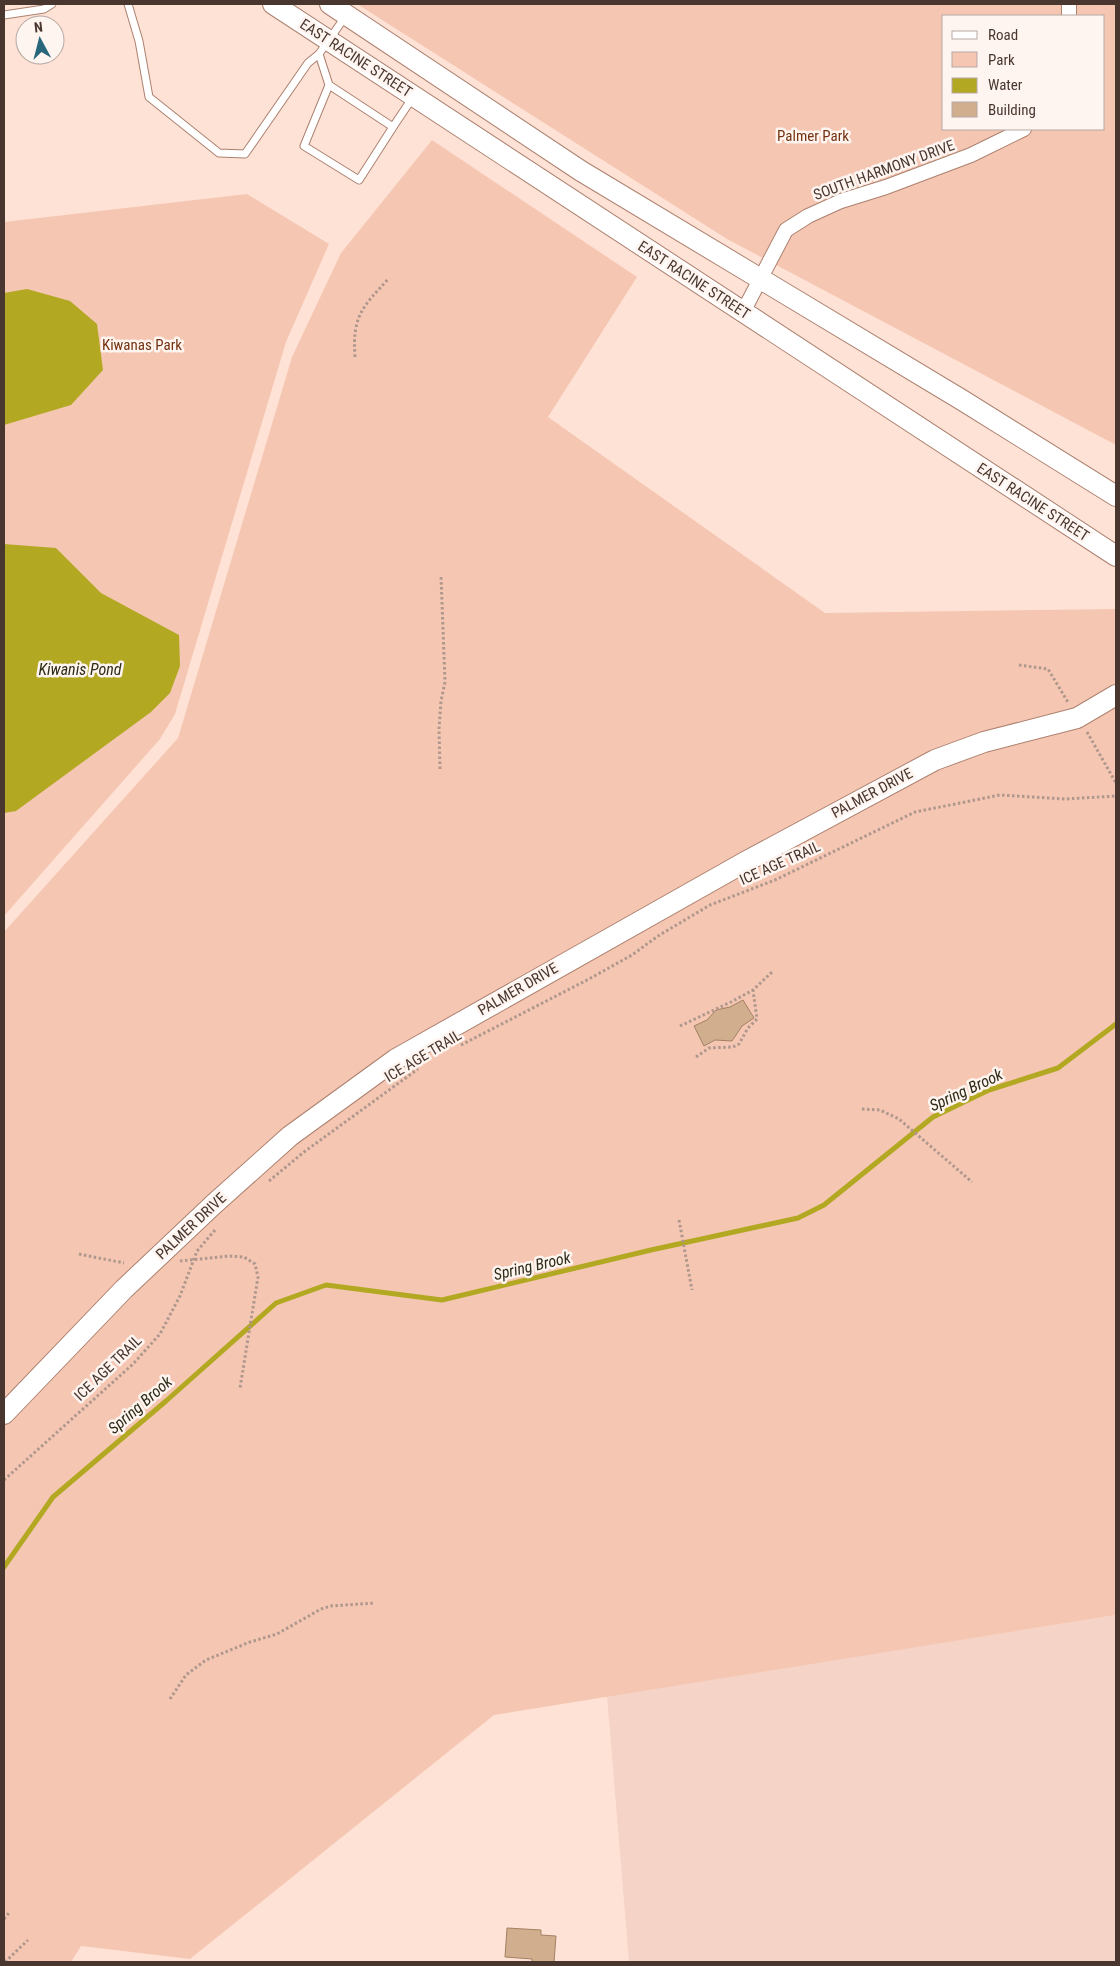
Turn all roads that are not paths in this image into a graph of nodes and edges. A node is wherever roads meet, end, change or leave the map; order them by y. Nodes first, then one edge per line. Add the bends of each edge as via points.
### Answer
1 (52, 4) edge
2 (128, 4) edge
3 (273, 4) edge
4 (338, 9) edge
5 (4, 15) edge
6 (324, 48) junction
7 (330, 85) junction
8 (413, 96) junction
9 (393, 127) junction
10 (1022, 130) edge
11 (758, 279) junction
12 (743, 312) junction
13 (1116, 496) edge
14 (1116, 556) edge
15 (1116, 695) edge
16 (4, 1414) edge

1 - 5 lane via 44,10
2 - 6 lane via 139,41 149,97 219,153 245,154 308,63
3 - 6 main road, EAST RACINE STREET
4 - 6 lane
4 - 11 main road, EAST RACINE STREET via 581,171
6 - 7 lane
6 - 8 main road, EAST RACINE STREET
7 - 9 lane
7 - 9 lane via 304,146 359,180
8 - 9 lane
8 - 12 main road, EAST RACINE STREET
10 - 11 street, SOUTH HARMONY DRIVE via 971,155 841,200 808,216 786,230
11 - 12 street, SOUTH HARMONY DRIVE
11 - 13 main road, EAST RACINE STREET
12 - 14 main road, EAST RACINE STREET
15 - 16 main road, PALMER DRIVE via 1077,718 984,742 935,760 743,863 396,1059 290,1136 214,1204 150,1264

